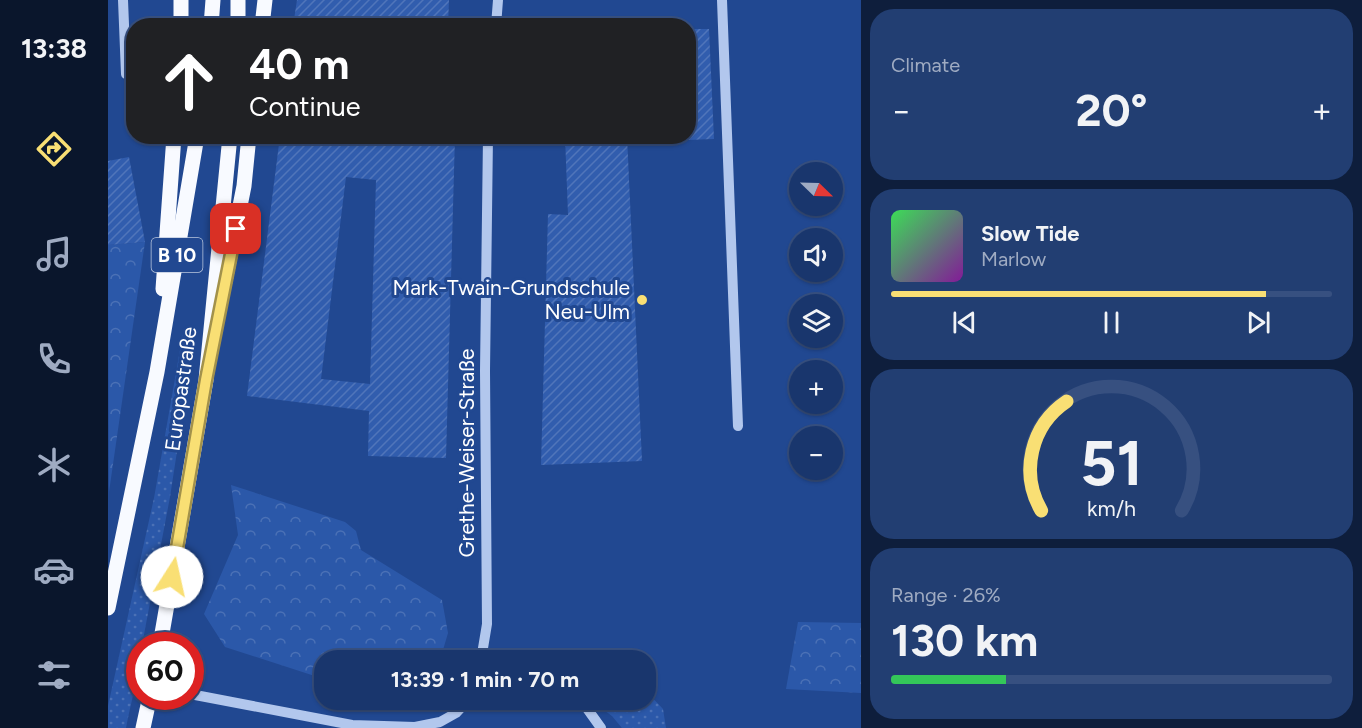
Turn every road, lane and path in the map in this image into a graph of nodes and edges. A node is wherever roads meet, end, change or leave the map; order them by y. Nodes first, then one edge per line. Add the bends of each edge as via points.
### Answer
1 (123, 0) edge
2 (181, 0) edge
3 (213, 0) edge
4 (238, 0) edge
5 (265, 0) edge
6 (498, 0) edge
7 (722, 0) edge
8 (181, 18) edge
9 (212, 18) edge
10 (238, 18) edge
11 (263, 18) edge
12 (497, 18) edge
13 (126, 75) dead end
14 (173, 144) edge
15 (196, 144) edge
16 (229, 144) edge
17 (248, 144) edge
18 (488, 144) edge
19 (157, 372) junction
20 (206, 380) junction
21 (738, 426) dead end
22 (108, 608) edge
23 (162, 632) edge
24 (483, 650) edge
25 (204, 697) edge
26 (147, 710) edge
27 (459, 710) edge
28 (588, 710) edge
29 (143, 728) edge
30 (601, 728) edge

1 - 13 street
2 - 8 main road
3 - 9 main road
4 - 10 main road
5 - 11 main road
6 - 12 street
7 - 21 street
14 - 19 main road
15 - 19 main road, Europastraße / B 10
16 - 20 main road, Europastraße / B 10
17 - 20 main road via 244,186
18 - 24 street, Grethe-Weiser-Straße via 487,624
19 - 22 main road, Europastraße / B 10
20 - 23 main road, Europastraße / B 10
25 - 27 street via 352,725 415,727 440,722
26 - 29 main road
28 - 30 street

